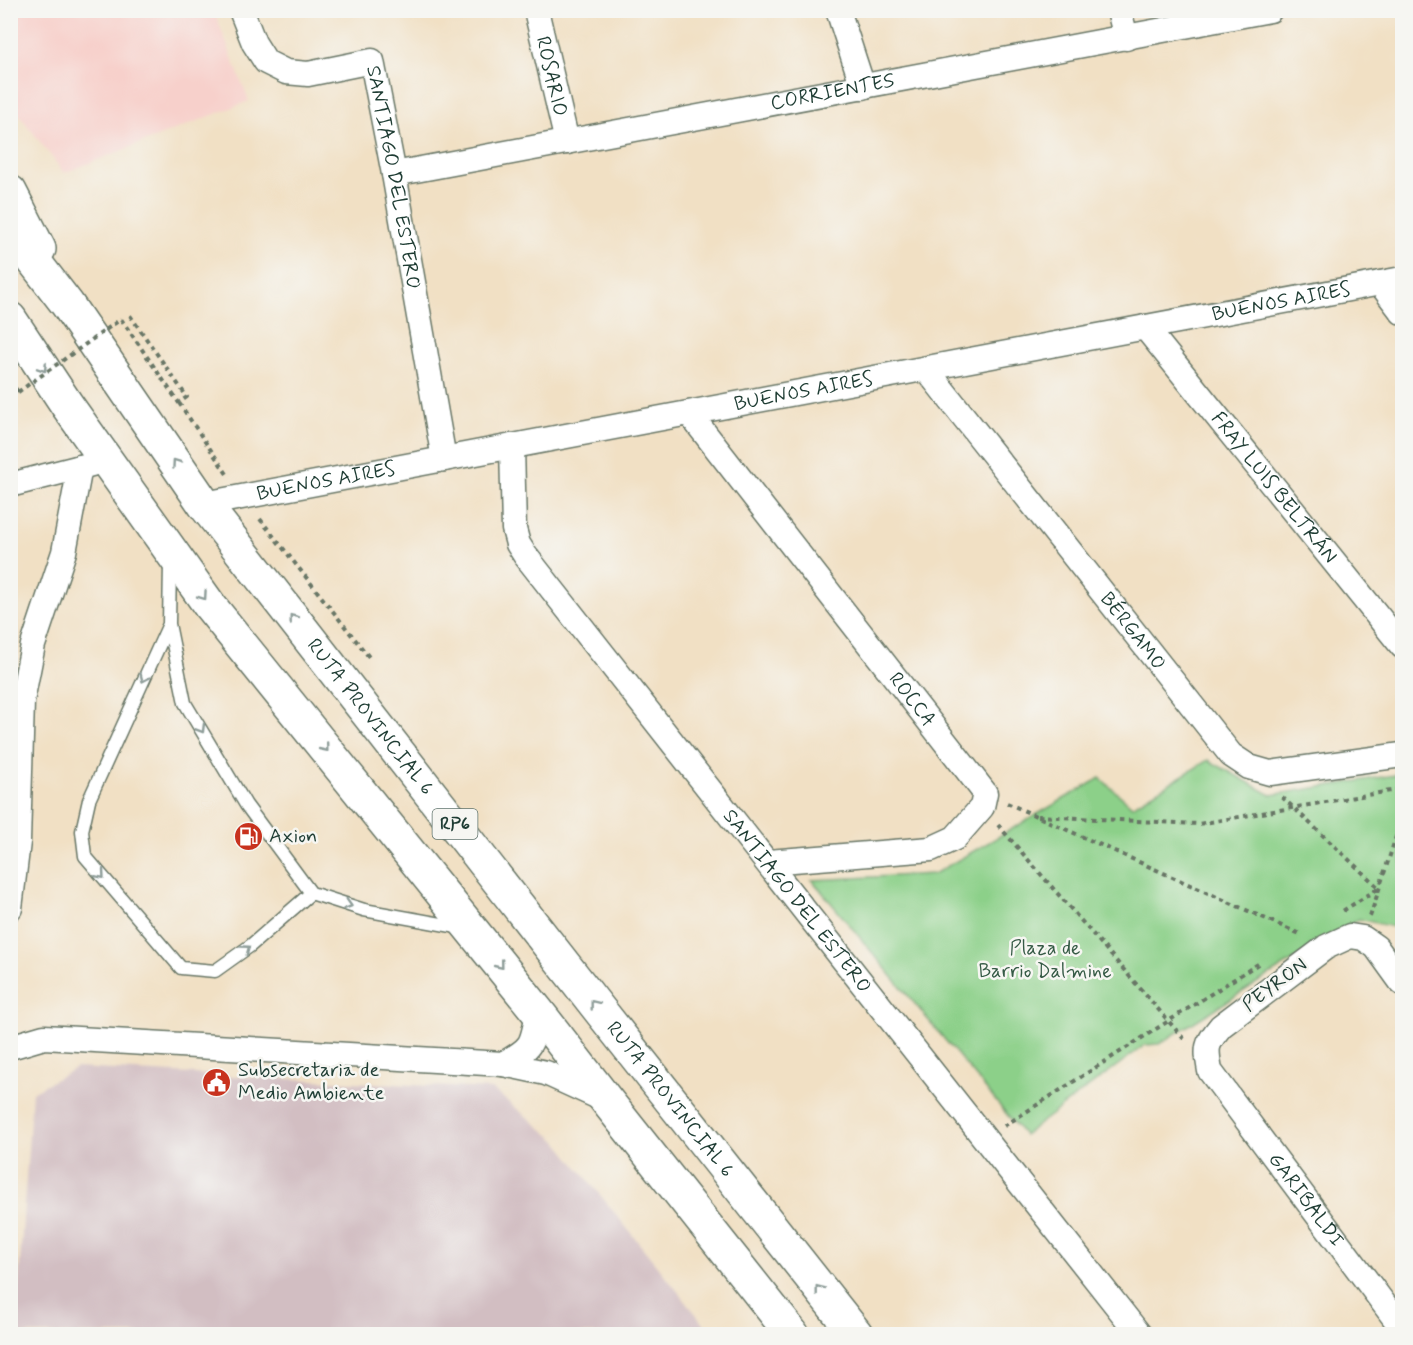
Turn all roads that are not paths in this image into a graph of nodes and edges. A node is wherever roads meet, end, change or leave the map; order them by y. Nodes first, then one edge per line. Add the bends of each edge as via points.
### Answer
1 (241, 10) edge
2 (536, 10) edge
3 (838, 10) edge
4 (1119, 10) edge
5 (1270, 10) edge
6 (1126, 38) junction
7 (863, 87) junction
8 (567, 142) junction
9 (394, 174) junction
10 (10, 192) edge
11 (10, 230) edge
12 (1391, 281) edge
13 (67, 304) junction
14 (1402, 312) edge
15 (10, 319) edge
16 (1145, 327) junction
17 (926, 369) junction
18 (690, 413) junction
19 (512, 446) junction
20 (444, 459) junction
21 (93, 464) junction
22 (10, 485) edge
23 (204, 504) junction
24 (170, 550) junction
25 (169, 624) junction
26 (1402, 646) edge
27 (1402, 755) edge
28 (768, 862) junction
29 (311, 893) junction
30 (10, 908) edge
31 (472, 930) junction
32 (1402, 983) edge
33 (538, 1012) junction
34 (10, 1047) edge
35 (503, 1064) junction
36 (1210, 1071) joint
37 (607, 1101) junction
38 (1402, 1328) edge
39 (792, 1335) edge
40 (856, 1335) edge
41 (1139, 1335) edge

1 - 9 street, SANTIAGO DEL ESTERO via 266,62 286,72 308,74 372,60
2 - 8 street, ROSARIO
3 - 7 street
4 - 6 street
5 - 6 street, CORRIENTES
6 - 7 street, CORRIENTES
7 - 8 street, CORRIENTES
8 - 9 street, CORRIENTES
9 - 20 street, SANTIAGO DEL ESTERO
10 - 13 highway
11 - 13 highway, RUTA PROVINCIAL 6 / RP6
12 - 14 street
12 - 16 street, BUENOS AIRES
23 -> 13 highway, RUTA PROVINCIAL 6 / RP6
15 -> 21 highway, RP6 via 67,405
16 - 17 street, BUENOS AIRES
16 - 26 street, FRAY LUIS BELTRÁN
17 - 18 street, BUENOS AIRES
17 - 27 street, BÉRGAMO via 1231,755 1249,767 1270,773
18 - 19 street, BUENOS AIRES
18 - 28 street, ROCCA via 983,800 955,838 931,849
19 - 20 street, BUENOS AIRES
19 - 28 street, SANTIAGO DEL ESTERO via 514,529 518,544
20 - 23 street, BUENOS AIRES
21 - 22 street
21 - 24 highway, RP6
21 - 30 street via 33,645 22,701 18,842
40 -> 23 highway, RUTA PROVINCIAL 6 / RP6
24 - 25 lane
24 -> 31 highway, RP6 via 210,606
25 -> 29 lane via 186,703 246,805
25 -> 29 lane via 89,800 82,831 85,856 182,969 215,971
28 - 41 street, SANTIAGO DEL ESTERO
29 -> 31 lane via 363,910
31 -> 33 highway, RP6
32 - 36 street, PEYRON via 1369,943 1350,936 1326,947 1221,1026 1206,1051
33 - 35 street via 534,1039 525,1052
33 - 37 highway, RP6
34 - 35 street via 44,1037
35 - 37 street via 546,1073
36 - 38 street, GARIBALDI
37 - 39 highway, RP6

